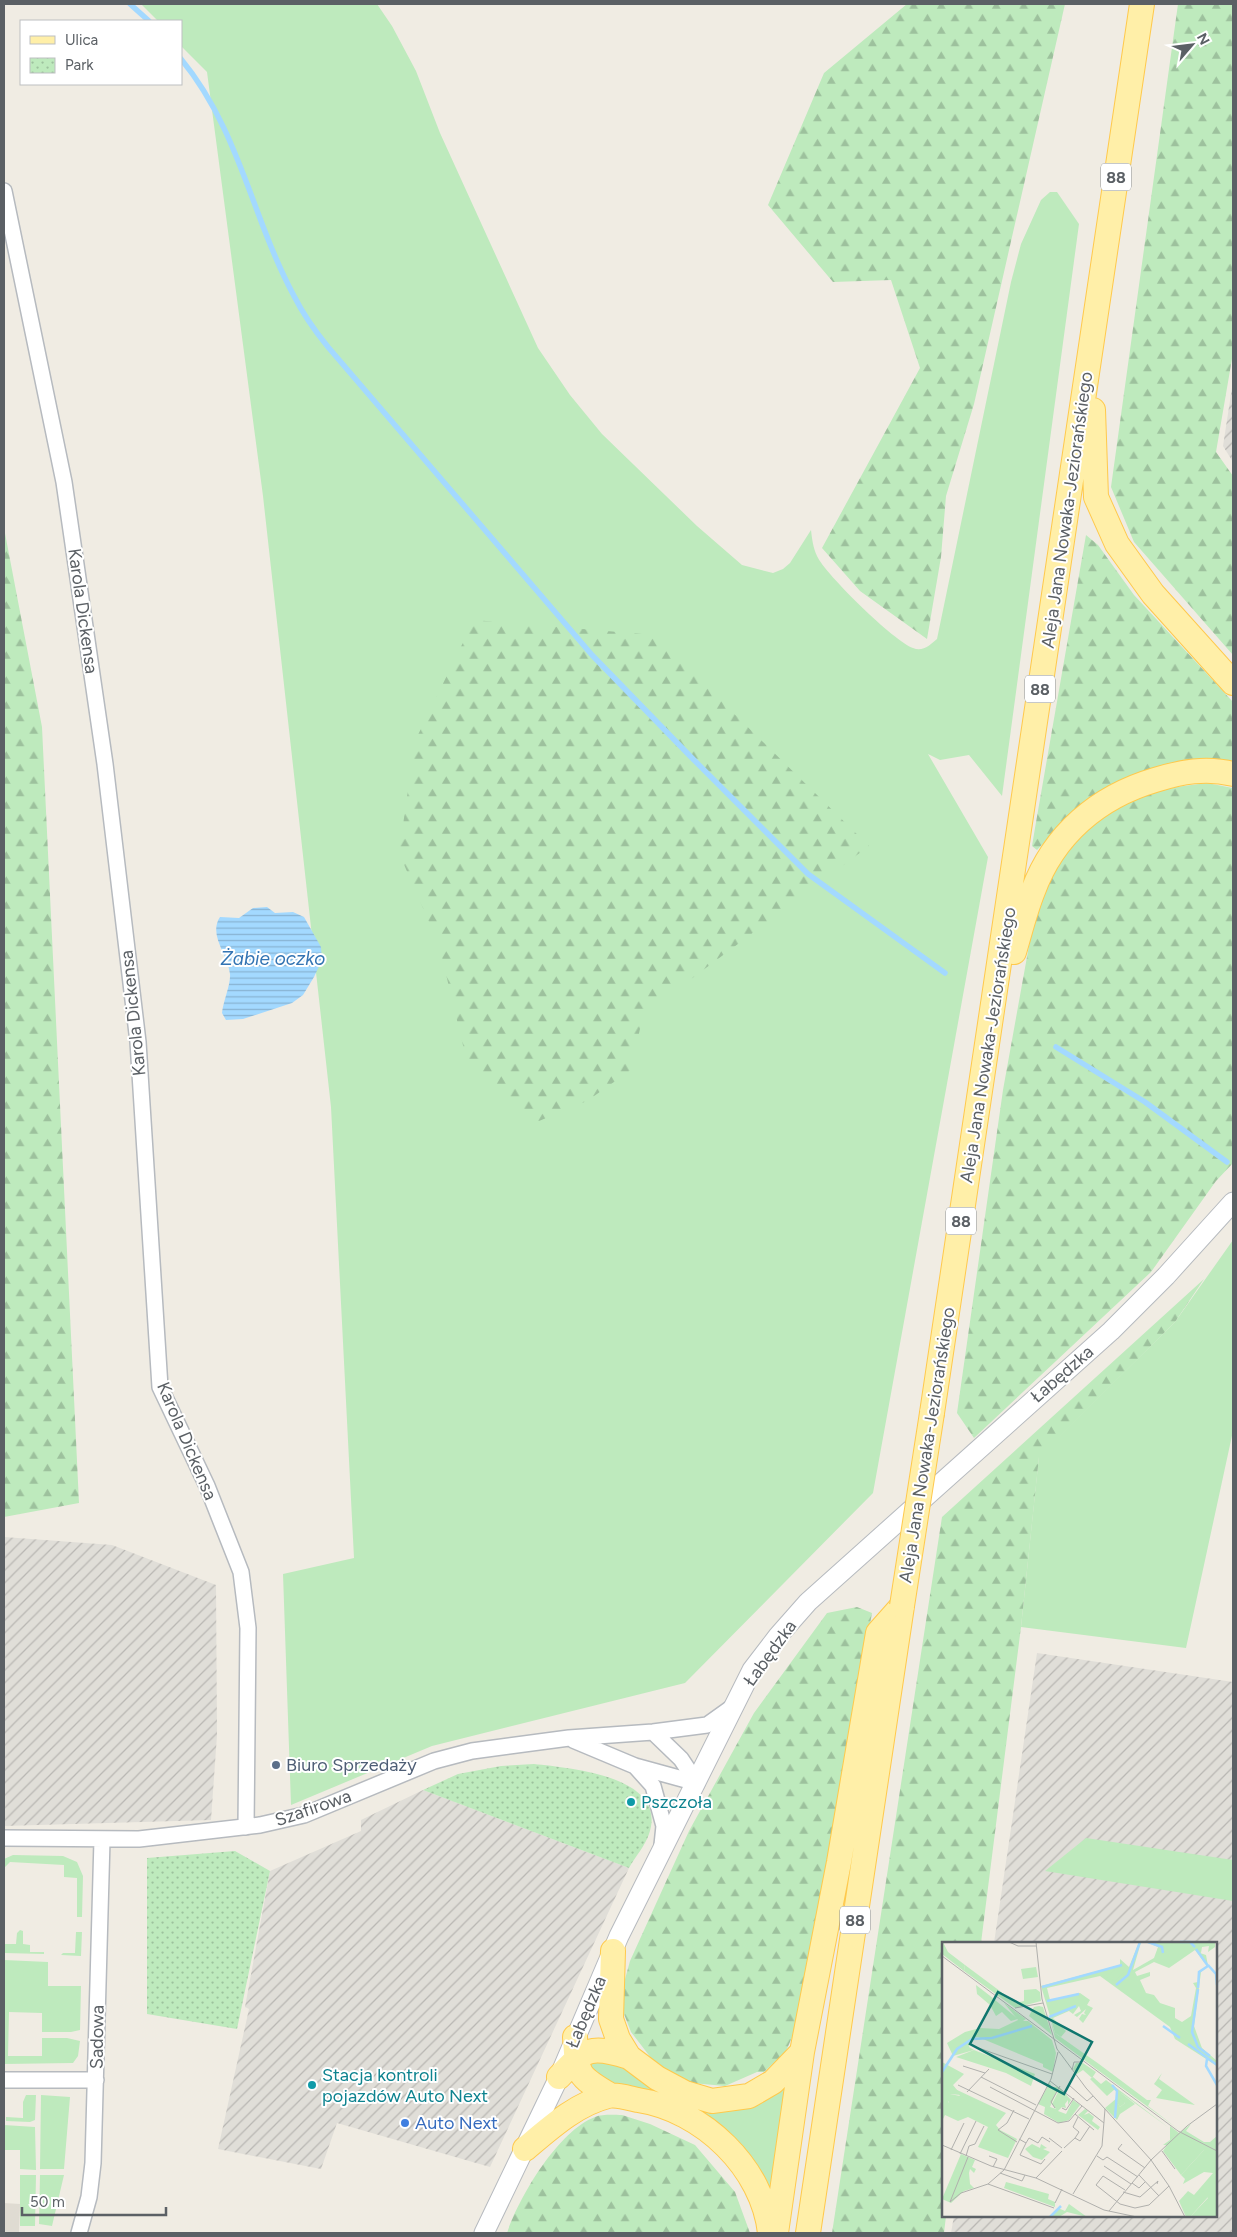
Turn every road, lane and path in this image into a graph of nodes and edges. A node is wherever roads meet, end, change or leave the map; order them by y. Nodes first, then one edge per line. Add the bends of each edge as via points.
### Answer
1 (1142, 4) edge
2 (4, 191) edge
3 (1090, 350) junction
4 (1233, 683) edge
5 (1233, 774) edge
6 (991, 1028) junction
7 (1233, 1202) edge
8 (902, 1606) junction
9 (734, 1705) junction
10 (653, 1732) junction
11 (569, 1738) junction
12 (635, 1766) junction
13 (697, 1782) junction
14 (246, 1827) junction
15 (4, 1838) edge
16 (102, 1840) junction
17 (661, 1855) junction
18 (613, 1951) junction
19 (576, 2048) junction
20 (802, 2052) junction
21 (629, 2057) junction
22 (559, 2077) joint
23 (4, 2080) edge
24 (96, 2080) junction
25 (610, 2095) junction
26 (526, 2149) junction
27 (79, 2233) edge
28 (484, 2233) edge
29 (770, 2233) edge
30 (776, 2233) edge
31 (808, 2233) edge

1 - 3 main road, Aleja Jana Nowaka-Jeziorańskiego / 88
2 - 14 street, Karola Dickensa via 64,482 105,764 138,1042 160,1387 207,1486 241,1572 248,1628
3 - 4 main road via 1096,497 1117,544 1153,594
3 - 6 main road, Aleja Jana Nowaka-Jeziorańskiego / 88
5 - 6 main road via 1199,770 1137,785 1114,795 1065,834 1033,890
6 - 8 main road, Aleja Jana Nowaka-Jeziorańskiego / 88, bridge
7 - 9 street, Łabędzka via 1111,1331 808,1602 752,1670
8 - 20 main road via 878,1633
8 - 31 main road, Aleja Jana Nowaka-Jeziorańskiego / 88
9 - 10 street, Szafirowa via 707,1724
9 - 13 street, Łabędzka
10 - 11 street, Szafirowa
10 - 13 street via 681,1759
11 - 12 street
11 - 14 street, Szafirowa via 472,1751 434,1761 304,1815
12 - 13 street
12 - 17 street via 653,1786 664,1826
13 - 17 street, Łabędzka
14 - 16 street, Szafirowa
15 - 16 street, Szafirowa
16 - 24 street, Sadowa
17 - 18 street, Łabędzka
18 - 19 street, Łabędzka
18 - 21 main road via 610,2019
19 - 21 main road via 580,2054 607,2050
19 - 22 main road
19 - 25 main road via 577,2067 587,2081
20 - 21 main road via 773,2082 749,2096 712,2101 685,2093 657,2078
20 - 30 main road
22 - 26 street
23 - 24 street
24 - 27 street, Sadowa via 93,2163 89,2197
25 - 26 main road via 577,2109
25 - 29 main road via 655,2102 680,2113 738,2157 768,2213
26 - 28 street

